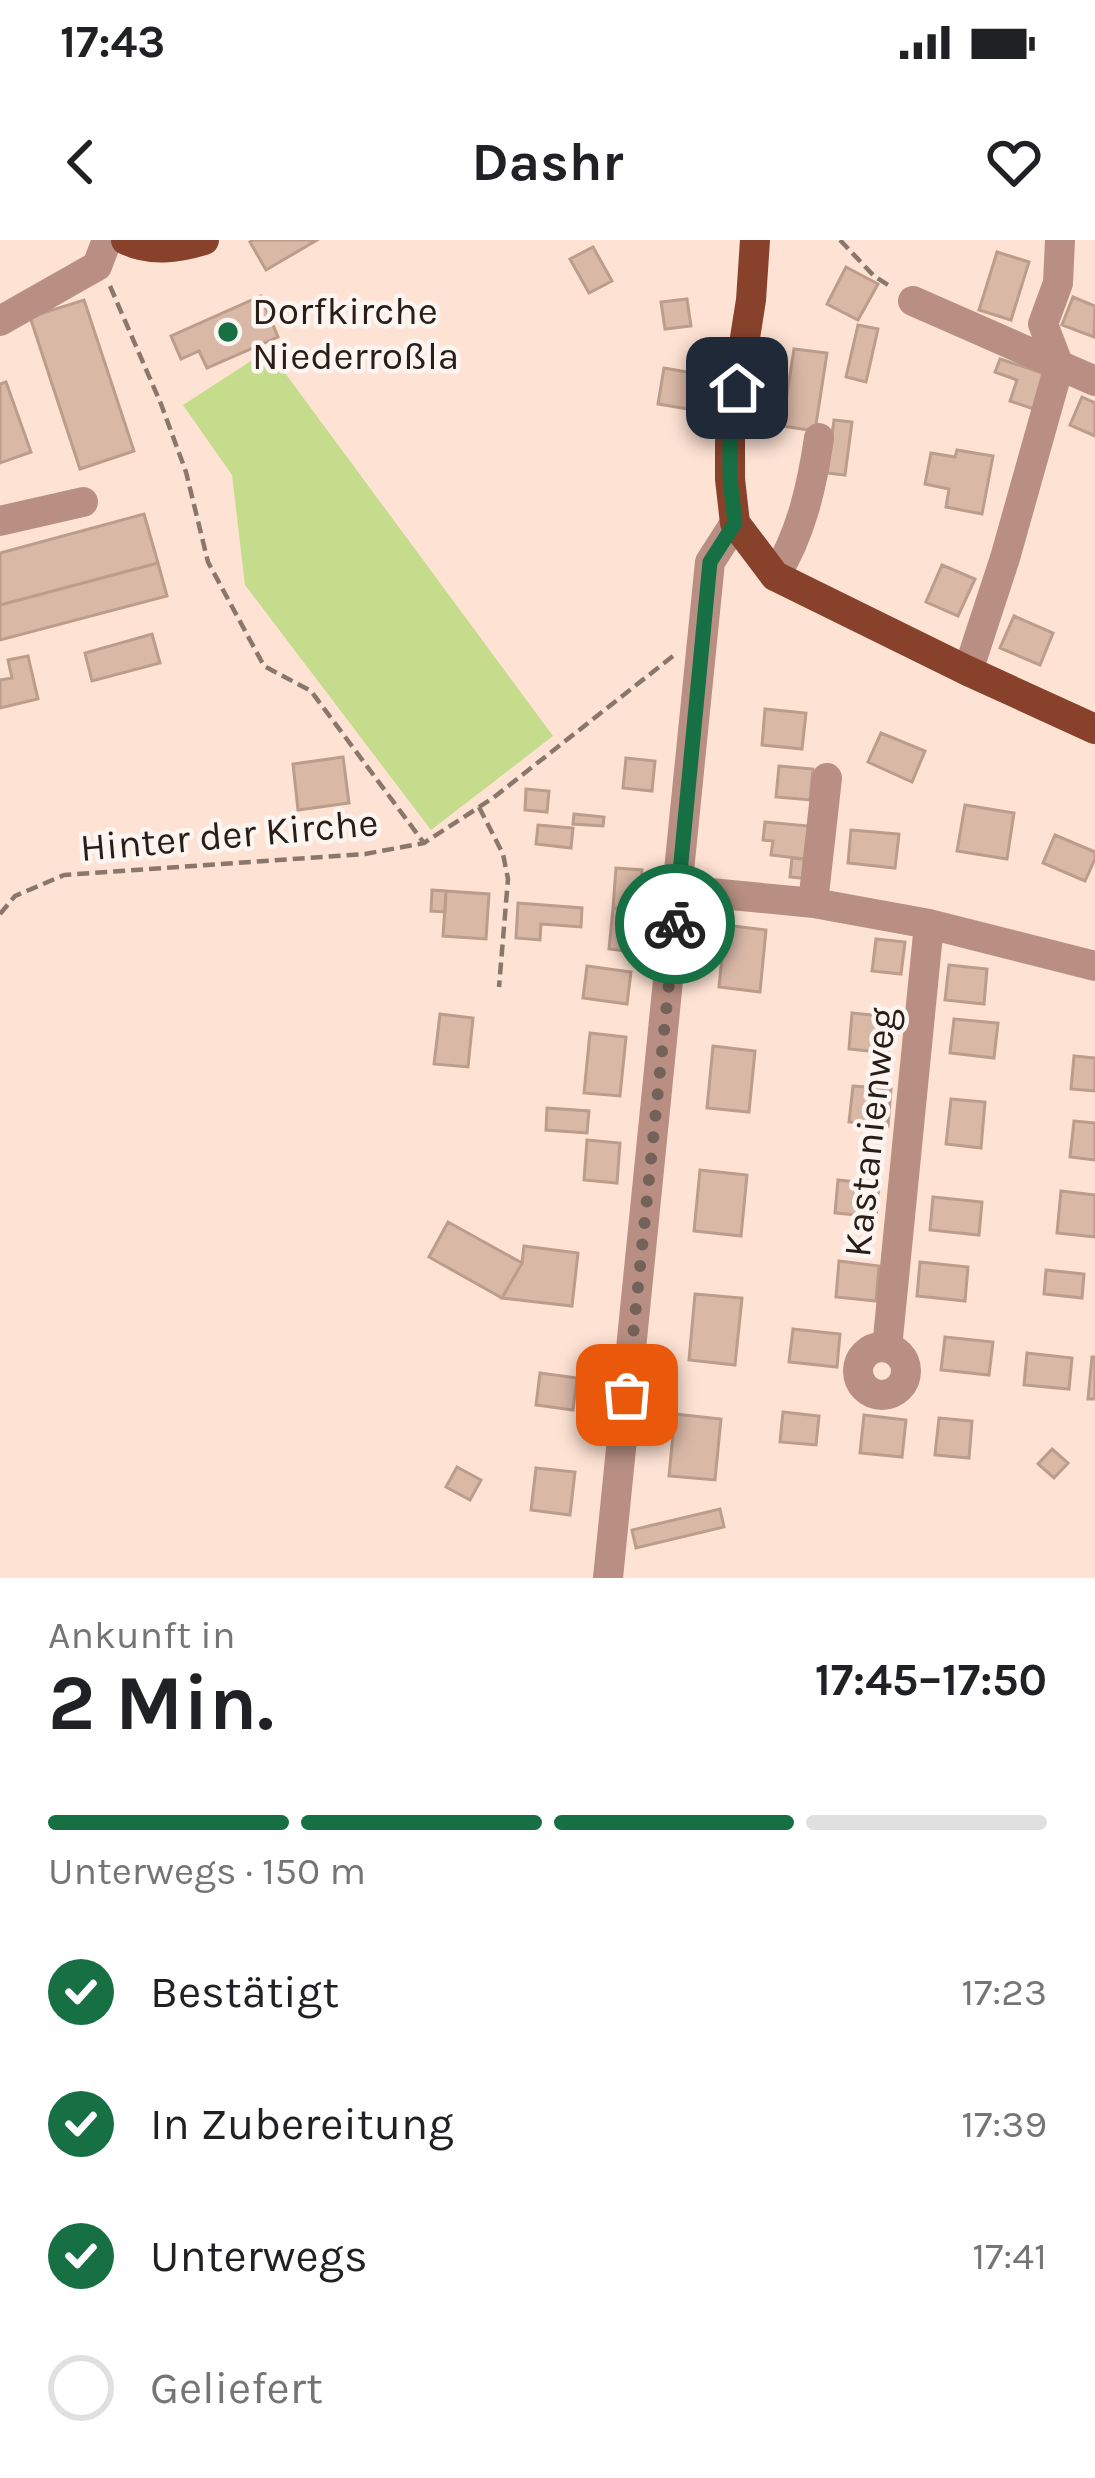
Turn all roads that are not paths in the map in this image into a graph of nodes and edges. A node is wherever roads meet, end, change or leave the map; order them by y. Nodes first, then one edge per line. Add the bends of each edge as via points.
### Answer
1 (126, 240) edge
2 (204, 240) edge
3 (755, 240) edge
4 (1060, 240) edge
5 (102, 253) edge
6 (913, 301) road end
7 (0, 321) edge
8 (1059, 366) junction
9 (1095, 381) edge
10 (819, 438) dead end
11 (82, 502) dead end
12 (0, 521) edge
13 (735, 523) junction
14 (775, 576) junction
15 (968, 671) junction
16 (1095, 729) edge
17 (826, 778) dead end
18 (679, 890) junction
19 (813, 903) junction
20 (929, 924) junction
21 (1095, 966) edge
22 (886, 1348) dead end
23 (608, 1578) edge

1 - 2 main road via 168,248
3 - 13 main road via 730,432
4 - 8 street via 1058,283 1043,324
5 - 7 street
6 - 8 street
8 - 9 street
8 - 15 street
10 - 14 street via 801,520
11 - 12 street
13 - 14 main road
13 - 18 street via 710,562
14 - 15 main road
15 - 16 main road
17 - 19 street
18 - 19 street
18 - 23 street
19 - 20 street
20 - 21 street
20 - 22 street, Kastanienweg

